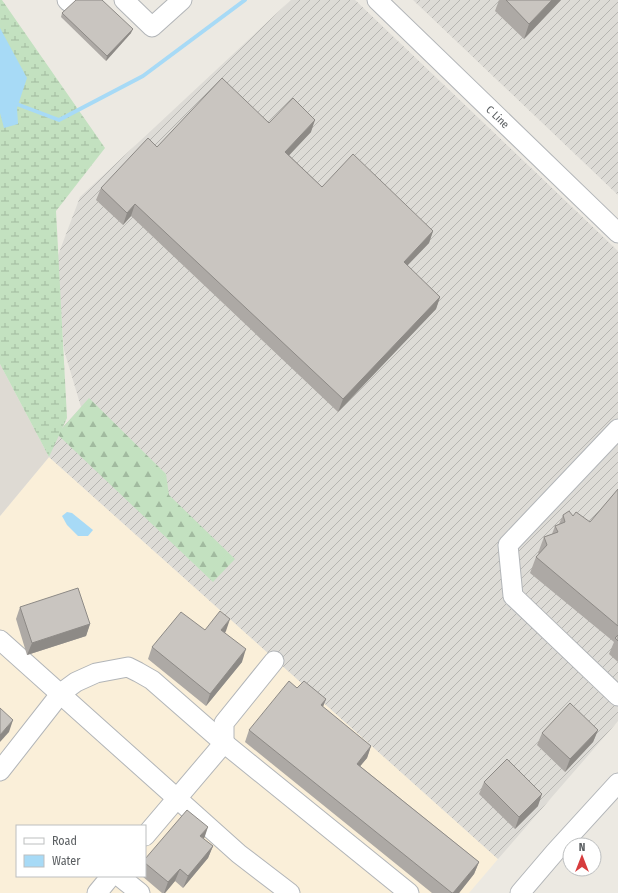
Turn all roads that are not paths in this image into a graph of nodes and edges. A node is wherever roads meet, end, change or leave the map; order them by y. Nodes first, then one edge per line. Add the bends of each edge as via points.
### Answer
1 (124, 0) edge
2 (182, 0) edge
3 (377, 0) edge
4 (618, 233) edge
5 (618, 429) edge
6 (0, 640) edge
7 (274, 661) dead end
8 (61, 693) junction
9 (618, 696) edge
10 (224, 743) junction
11 (0, 771) edge
12 (618, 783) edge
13 (177, 798) junction
14 (146, 835) edge
15 (110, 877) edge
16 (120, 877) edge
17 (525, 891) edge
18 (97, 893) edge
19 (140, 893) edge
20 (290, 893) edge
21 (409, 893) edge

1 - 2 street via 152,27
3 - 4 street, C Line
5 - 9 street via 508,545 513,596
6 - 8 street
7 - 10 street via 224,723
8 - 10 street via 76,682 96,673 128,667 152,680
8 - 11 street
8 - 13 street
10 - 13 street
10 - 21 street
12 - 17 street via 555,852
13 - 14 street
13 - 20 street via 239,854
15 - 18 street
16 - 19 street

